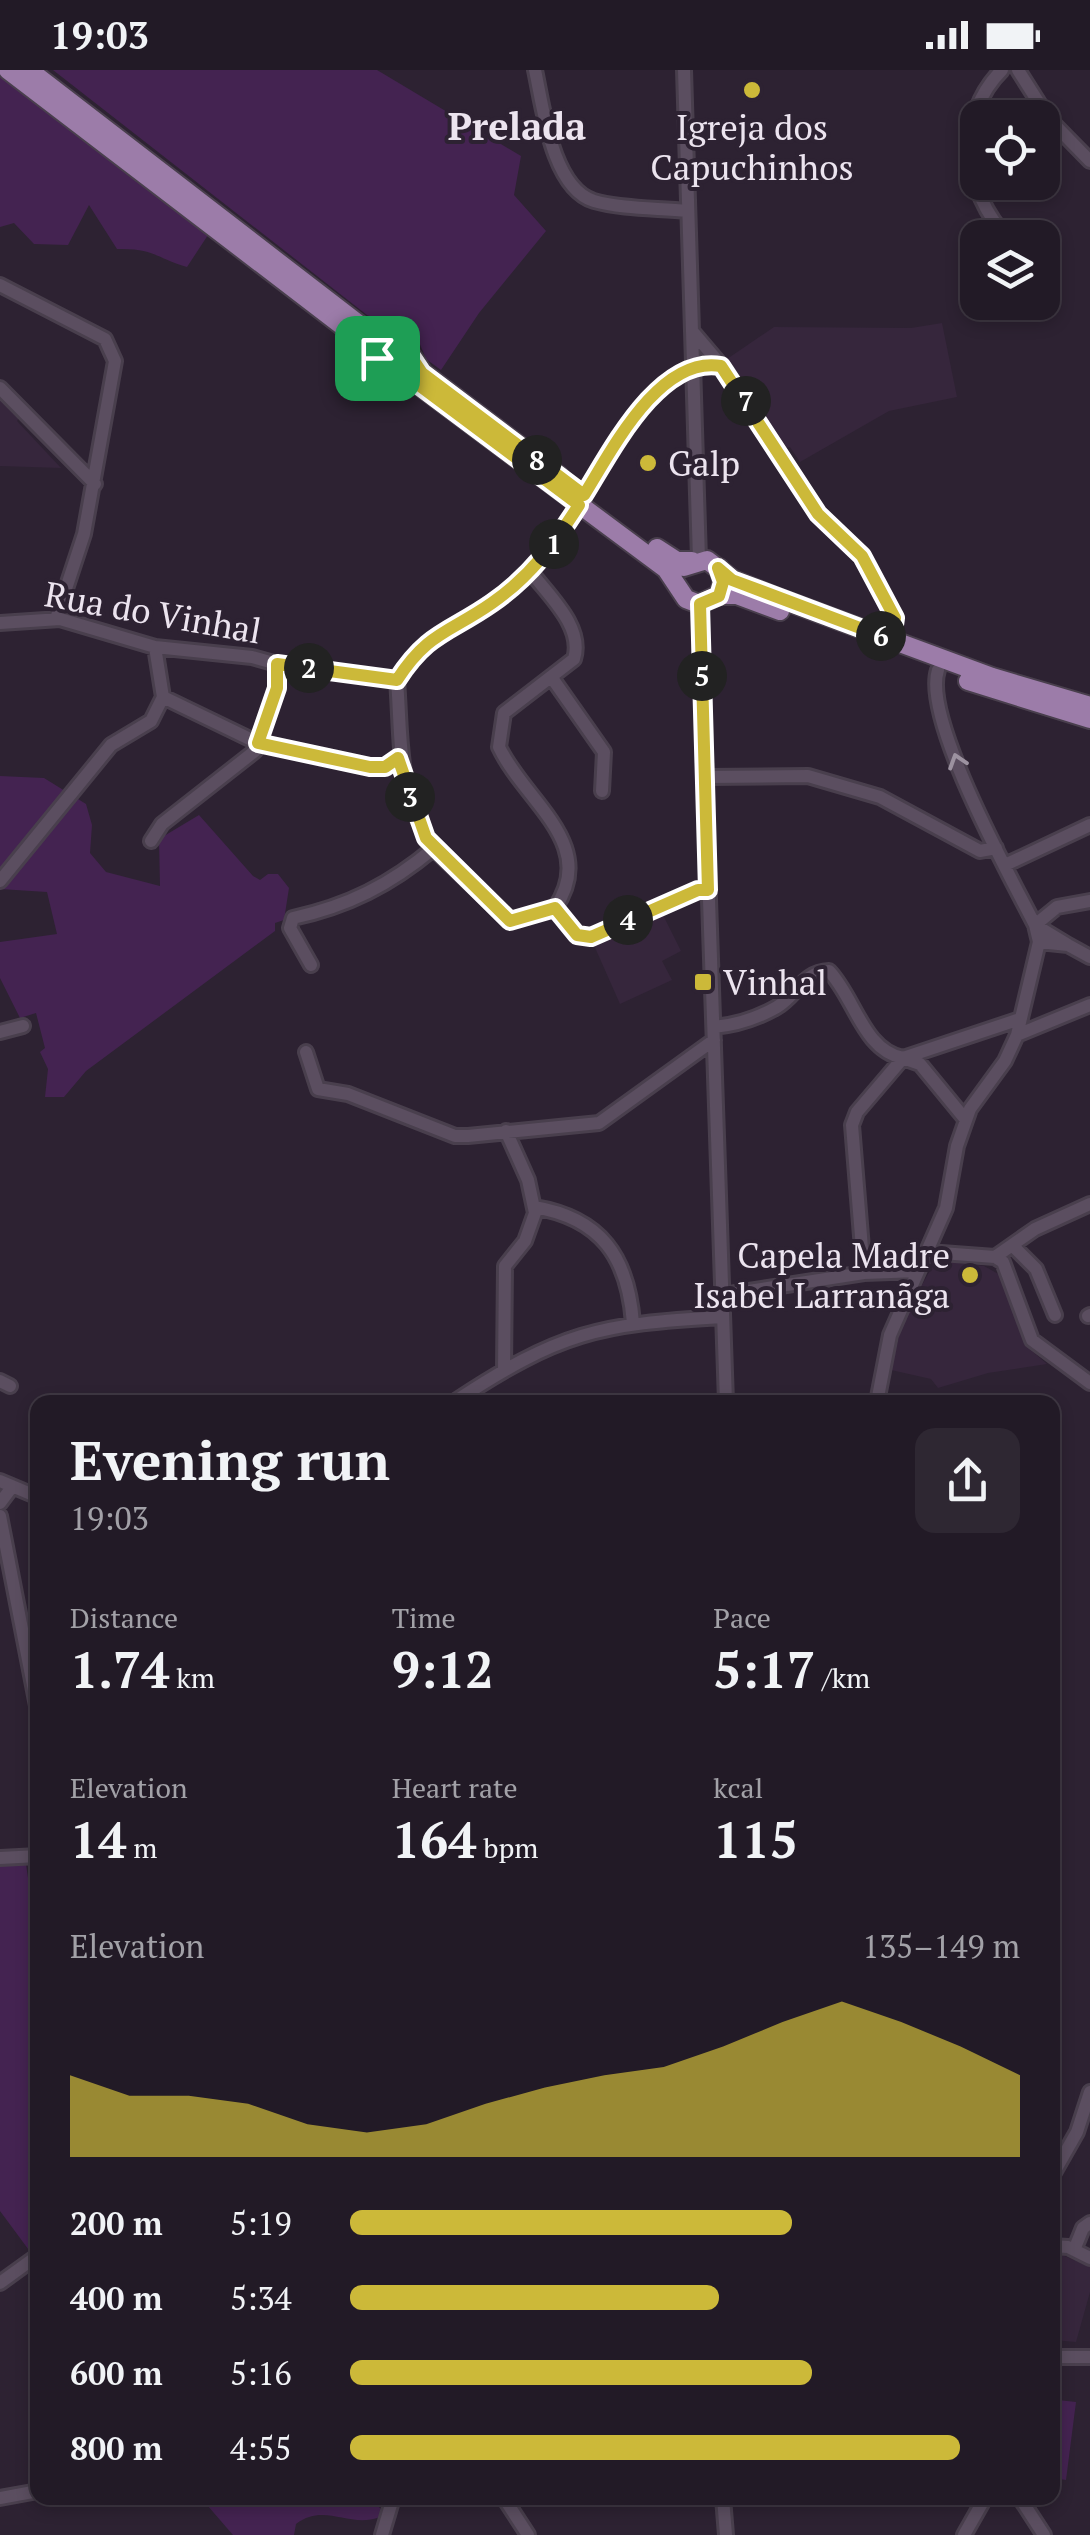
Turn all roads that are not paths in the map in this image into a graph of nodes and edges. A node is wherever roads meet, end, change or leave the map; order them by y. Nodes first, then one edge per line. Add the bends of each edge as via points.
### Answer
1 (8, 70) edge
2 (29, 70) edge
3 (535, 70) edge
4 (684, 70) edge
5 (1002, 70) edge
6 (1018, 70) edge
7 (1090, 160) edge
8 (687, 211) junction
9 (995, 220) edge
10 (0, 284) edge
11 (692, 331) junction
12 (390, 342) junction
13 (410, 355) junction
14 (377, 358) junction
15 (721, 366) junction
16 (692, 370) junction
17 (394, 374) junction
18 (0, 388) edge
19 (94, 484) junction
20 (582, 500) junction
21 (696, 560) junction
22 (718, 568) junction
23 (531, 572) junction
24 (678, 586) junction
25 (719, 596) junction
26 (700, 604) junction
27 (56, 619) junction
28 (0, 623) edge
29 (892, 640) junction
30 (154, 648) junction
31 (277, 664) junction
32 (938, 670) junction
33 (552, 678) junction
34 (397, 680) junction
35 (163, 697) junction
36 (1090, 706) edge
37 (1090, 719) edge
38 (258, 743) junction
39 (398, 758) junction
40 (706, 778) junction
41 (602, 791) dead end
42 (1090, 825) edge
43 (151, 841) dead end
44 (434, 848) junction
45 (996, 848) junction
46 (1004, 865) junction
47 (0, 881) edge
48 (708, 890) junction
49 (1090, 901) edge
50 (555, 908) junction
51 (1035, 925) junction
52 (1039, 942) junction
53 (1068, 945) junction
54 (1090, 957) edge
55 (311, 965) dead end
56 (1090, 1005) edge
57 (1020, 1019) junction
58 (24, 1026) dead end
59 (0, 1032) edge
60 (714, 1034) junction
61 (1017, 1035) junction
62 (306, 1052) dead end
63 (903, 1058) junction
64 (966, 1120) junction
65 (506, 1131) junction
66 (1090, 1204) edge
67 (534, 1207) junction
68 (1012, 1244) junction
69 (928, 1252) junction
70 (995, 1257) junction
71 (918, 1271) junction
72 (864, 1272) junction
73 (723, 1295) junction
74 (1055, 1315) dead end
75 (723, 1317) junction
76 (633, 1323) junction
77 (504, 1370) junction
78 (1090, 1383) edge
79 (465, 1395) edge
80 (726, 1395) edge
81 (877, 1395) edge
82 (6, 1484) edge
83 (30, 1494) edge
84 (0, 1503) edge
85 (0, 1516) edge
86 (30, 1670) edge
87 (30, 1856) edge
88 (0, 1858) edge
89 (1090, 2092) edge
90 (1060, 2162) edge
91 (1090, 2223) edge
92 (1060, 2247) edge
93 (1074, 2250) junction
94 (1090, 2258) edge
95 (30, 2261) edge
96 (0, 2283) edge
97 (1060, 2357) edge
98 (1090, 2357) edge
99 (30, 2492) edge
100 (0, 2498) edge
101 (391, 2505) edge
102 (509, 2505) edge
103 (723, 2505) edge
104 (982, 2505) edge
105 (1025, 2505) edge
106 (971, 2532) edge
107 (727, 2534) edge
108 (382, 2535) edge
109 (528, 2535) edge
110 (1044, 2535) edge

1 - 14 main road
2 - 12 main road
3 - 8 street via 554,154 576,189 596,201
4 - 8 street
5 - 9 street via 983,90 968,132 984,204
6 - 7 street via 1049,119
8 - 11 street
10 - 19 street via 105,339 112,350
11 - 15 street
11 - 16 street
12 - 13 main road
12 - 14 main road
13 - 17 main road via 408,366
13 - 20 main road via 422,373
14 - 17 main road
15 - 16 street
15 - 29 street via 818,514 862,556 895,618
16 - 20 street via 638,411
16 - 21 street
17 - 20 main road via 412,380
18 - 19 street
19 - 27 street
20 - 21 main road via 669,557
20 - 23 street
20 - 24 main road via 666,568
21 - 22 main road
21 - 24 main road via 681,570
22 - 25 main road
22 - 29 main road via 732,580
23 - 33 street via 576,635 574,659
23 - 34 street via 492,604 429,638
24 - 26 main road
25 - 26 main road
25 - 32 main road via 737,595
26 - 40 street
27 - 28 street, Rua do Vinhal
27 - 30 street, Rua do Vinhal
29 - 36 main road
30 - 31 street, Rua do Vinhal
30 - 35 street
31 - 34 street, Rua do Vinhal
31 - 38 street via 277,688
32 - 37 main road
45 -> 32 street via 962,777 935,694
33 - 41 street via 604,752
33 - 50 street via 504,713 499,747 569,849 571,875
34 - 39 street
35 - 38 street
35 - 47 street via 151,720 112,745
38 - 39 street via 370,767
38 - 43 street via 244,763 162,824
39 - 44 street
40 - 45 street via 808,776 880,797 980,852
40 - 48 street
42 - 46 street
44 - 50 street via 510,921
44 - 55 street via 373,892 293,918 290,928
45 - 46 street
46 - 51 street
48 - 50 street via 591,937 577,935
48 - 60 street
49 - 51 street via 1058,907
51 - 52 street
51 - 53 street
52 - 53 street
52 - 57 street
53 - 54 street
56 - 61 street
57 - 61 street
57 - 63 street
58 - 59 street
60 - 63 street via 780,1005 804,980 829,971 874,1042
60 - 65 street via 599,1123
60 - 73 street
61 - 64 street
62 - 65 street via 318,1089 348,1094 454,1136
63 - 64 street via 920,1064
63 - 72 street via 852,1125
64 - 69 street via 946,1208
65 - 67 street
66 - 68 street
67 - 76 street via 584,1224 616,1254
67 - 77 street via 525,1241 505,1266
68 - 70 street
68 - 74 street via 1036,1270
69 - 70 street
69 - 71 street
70 - 78 street via 1006,1267 1032,1340
71 - 72 street
71 - 81 street via 890,1335
72 - 73 street
73 - 75 street
75 - 76 street
75 - 80 street
76 - 77 street via 560,1340
77 - 79 street
82 - 83 street
82 - 84 street
85 - 86 street
87 - 88 street
89 - 90 street
91 - 93 street
92 - 93 street
93 - 94 street
95 - 96 street
97 - 98 street
99 - 100 street
101 - 108 street
102 - 109 street
103 - 107 street
104 - 106 street
105 - 110 street

